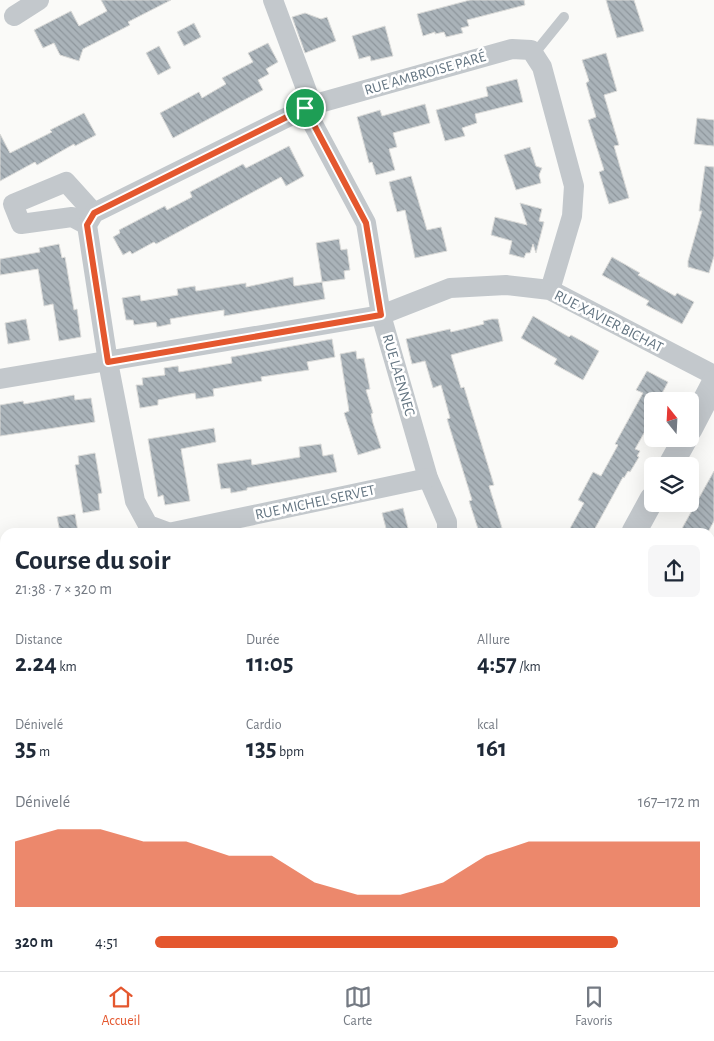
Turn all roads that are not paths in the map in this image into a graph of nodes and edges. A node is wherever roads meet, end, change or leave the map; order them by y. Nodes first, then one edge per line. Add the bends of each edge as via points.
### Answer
1 (39, 0) edge
2 (273, 0) edge
3 (14, 16) dead end
4 (564, 17) dead end
5 (534, 54) junction
6 (309, 107) junction
7 (550, 290) junction
8 (381, 315) junction
9 (108, 362) junction
10 (714, 375) edge
11 (0, 379) edge
12 (714, 383) edge
13 (699, 412) edge
14 (428, 478) junction
15 (645, 512) edge
16 (156, 528) edge
17 (192, 528) edge
18 (447, 528) edge
19 (636, 528) edge

1 - 3 street
2 - 6 street, RUE LAENNEC
4 - 5 lane
5 - 6 street, RUE AMBROISE PARÉ via 531,50 512,49
5 - 7 street via 542,68 574,186 572,216
6 - 8 street, RUE LAENNEC via 366,223
6 - 9 street, RUE AMBROISE PARÉ via 90,219
7 - 8 street, RUE XAVIER BICHAT via 506,285 450,288
7 - 10 street, RUE XAVIER BICHAT
8 - 9 street, RUE XAVIER BICHAT
8 - 14 street, RUE LAENNEC
9 - 11 street, RUE XAVIER BICHAT
9 - 16 street via 135,501 148,525
12 - 13 street
14 - 17 street, RUE MICHEL SERVET
14 - 18 street, RUE LAENNEC
15 - 19 street

